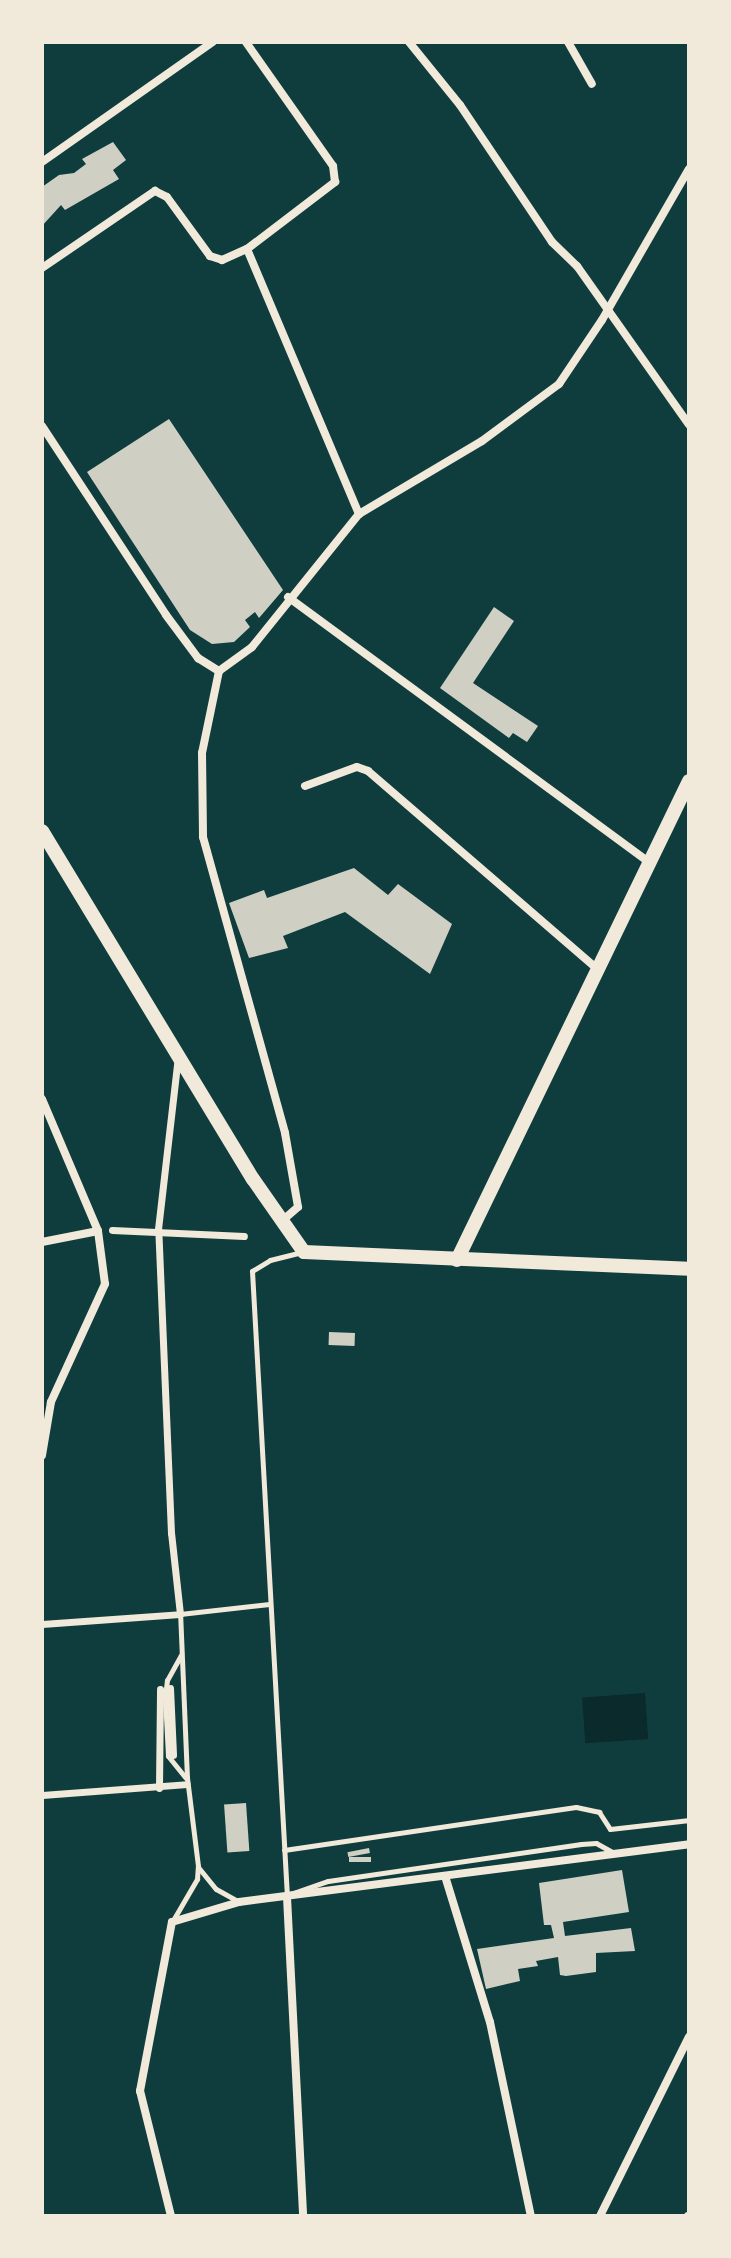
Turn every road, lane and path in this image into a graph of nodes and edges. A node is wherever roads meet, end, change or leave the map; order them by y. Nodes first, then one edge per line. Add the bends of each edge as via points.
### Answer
1 (213, 42) edge
2 (246, 42) edge
3 (409, 42) edge
4 (568, 42) edge
5 (592, 84) dead end
6 (42, 162) edge
7 (689, 169) edge
8 (247, 249) junction
9 (42, 268) edge
10 (606, 311) junction
11 (689, 425) edge
12 (42, 426) edge
13 (359, 514) junction
14 (288, 597) junction
15 (219, 671) junction
16 (689, 781) edge
17 (305, 786) dead end
18 (42, 831) edge
19 (649, 862) junction
20 (596, 968) junction
21 (178, 1053) junction
22 (42, 1099) edge
23 (281, 1221) junction
24 (158, 1229) junction
25 (112, 1230) dead end
26 (98, 1231) junction
27 (244, 1236) dead end
28 (42, 1242) edge
29 (304, 1252) junction
30 (457, 1260) junction
31 (689, 1269) edge
32 (42, 1455) edge
33 (269, 1604) junction
34 (180, 1614) junction
35 (42, 1624) edge
36 (182, 1653) junction
37 (170, 1688) dead end
38 (160, 1689) dead end
39 (173, 1755) dead end
40 (187, 1781) junction
41 (159, 1788) junction
42 (42, 1795) edge
43 (689, 1820) edge
44 (689, 1844) edge
45 (284, 1850) junction
46 (615, 1856) junction
47 (198, 1866) junction
48 (445, 1876) junction
49 (287, 1897) junction
50 (239, 1902) junction
51 (172, 1922) junction
52 (689, 2037) edge
53 (171, 2216) edge
54 (303, 2216) edge
55 (531, 2216) edge
56 (600, 2216) edge

1 - 6 street
2 - 8 street via 336,174 329,188
3 - 10 street
4 - 5 street
7 - 10 street
8 - 9 street via 222,260 210,256 167,197 155,191
8 - 13 street
10 - 11 street
10 - 13 street via 580,355 544,398
12 - 15 street via 166,615 198,658
13 - 14 street
14 - 15 street via 244,657
14 - 19 street
15 - 23 street via 202,753 203,837 285,1133 298,1207
16 - 19 main road
17 - 20 street via 357,767 368,771
18 - 21 main road
19 - 20 main road
20 - 30 main road
21 - 23 main road
21 - 24 street
22 - 26 street
23 - 29 main road
24 - 25 street
24 - 27 street
24 - 34 street via 171,1533
26 - 28 street
26 - 32 street via 103,1296 51,1402
29 - 30 main road
29 - 33 lane via 270,1260 252,1271
30 - 31 main road
33 - 34 lane
33 - 45 lane
34 - 35 street
34 - 36 lane
36 - 40 lane
36 - 40 lane via 165,1689 168,1756
37 - 39 street
38 - 41 street
40 - 41 street
40 - 47 lane
41 - 42 street
43 - 45 lane via 610,1829 599,1812 576,1807
44 - 46 street
45 - 49 lane
46 - 48 street
46 - 49 lane via 596,1843 581,1844 328,1881
47 - 50 lane via 216,1889
47 - 51 lane via 197,1879
48 - 49 street
48 - 55 street via 490,2022
49 - 50 street
49 - 54 street
50 - 51 street
51 - 53 street via 140,2091
52 - 56 street

